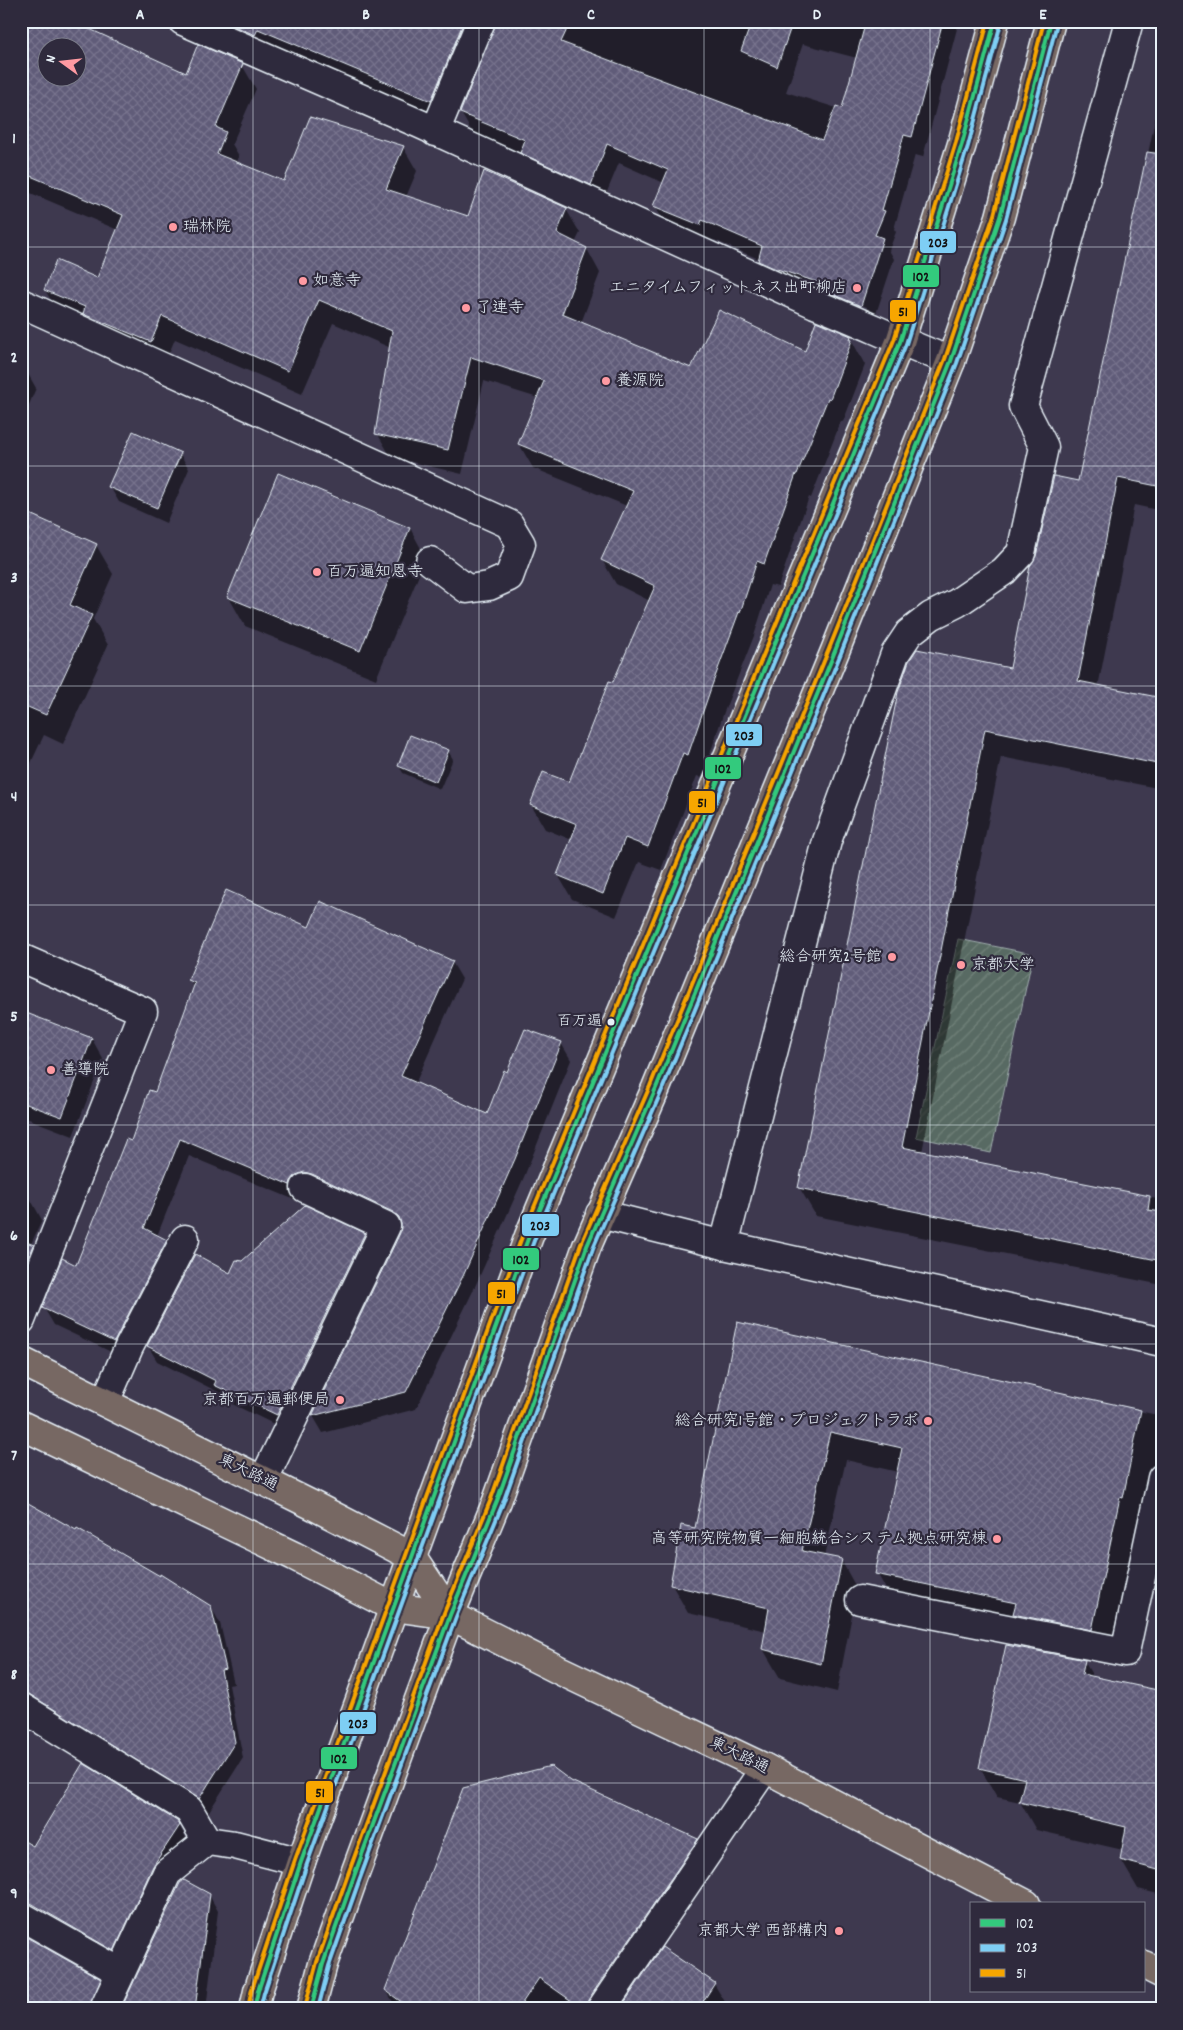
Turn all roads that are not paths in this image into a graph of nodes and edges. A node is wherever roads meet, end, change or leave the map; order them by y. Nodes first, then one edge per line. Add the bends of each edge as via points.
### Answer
1 (183, 21) edge
2 (481, 21) edge
3 (995, 21) edge
4 (1051, 21) edge
5 (1129, 21) edge
6 (232, 31) edge
7 (435, 132) junction
8 (21, 303) edge
9 (900, 342) junction
10 (951, 361) junction
11 (430, 561) dead end
12 (21, 958) edge
13 (305, 1188) dead end
14 (600, 1214) junction
15 (185, 1239) dead end
16 (724, 1245) junction
17 (21, 1320) edge
18 (1162, 1342) edge
19 (21, 1361) edge
20 (105, 1402) junction
21 (21, 1426) edge
22 (1162, 1478) edge
23 (263, 1481) junction
24 (411, 1556) junction
25 (860, 1600) dead end
26 (392, 1607) junction
27 (450, 1614) junction
28 (21, 1707) edge
29 (765, 1768) junction
30 (207, 1841) junction
31 (301, 1862) junction
32 (1022, 1902) edge
33 (21, 1916) edge
34 (1146, 1966) edge
35 (120, 1972) junction
36 (1162, 1974) edge
37 (104, 2009) edge
38 (254, 2009) edge
39 (311, 2009) edge
40 (602, 2009) edge

1 - 6 street
2 - 7 street
3 - 9 main road via 962,144
4 - 10 main road via 1000,217
5 - 16 street via 1023,406 1044,447 1021,552 1004,571 909,633 895,654 827,841
6 - 7 street
7 - 9 street
8 - 11 street via 509,524 521,544 509,577 489,586 467,589
9 - 10 street
9 - 24 main road via 529,1236
10 - 14 main road via 689,1006
12 - 17 street via 143,1012
13 - 23 street via 386,1226
14 - 16 street
14 - 27 main road via 497,1501
15 - 20 street via 128,1347
16 - 18 street
19 - 20 main road, 東大路通
20 - 23 main road, 東大路通
21 - 26 main road, 東大路通 via 294,1556
22 - 25 street via 1125,1652
23 - 24 main road, 東大路通
24 - 26 main road
24 - 27 main road, 東大路通
26 - 27 main road, 東大路通
26 - 31 main road
27 - 29 main road, 東大路通
27 - 39 main road via 356,1870
28 - 30 street via 189,1810
29 - 32 main road, 東大路通
29 - 40 street
30 - 31 street
30 - 35 street via 168,1873
31 - 38 main road
33 - 35 street
34 - 36 main road
35 - 37 street

